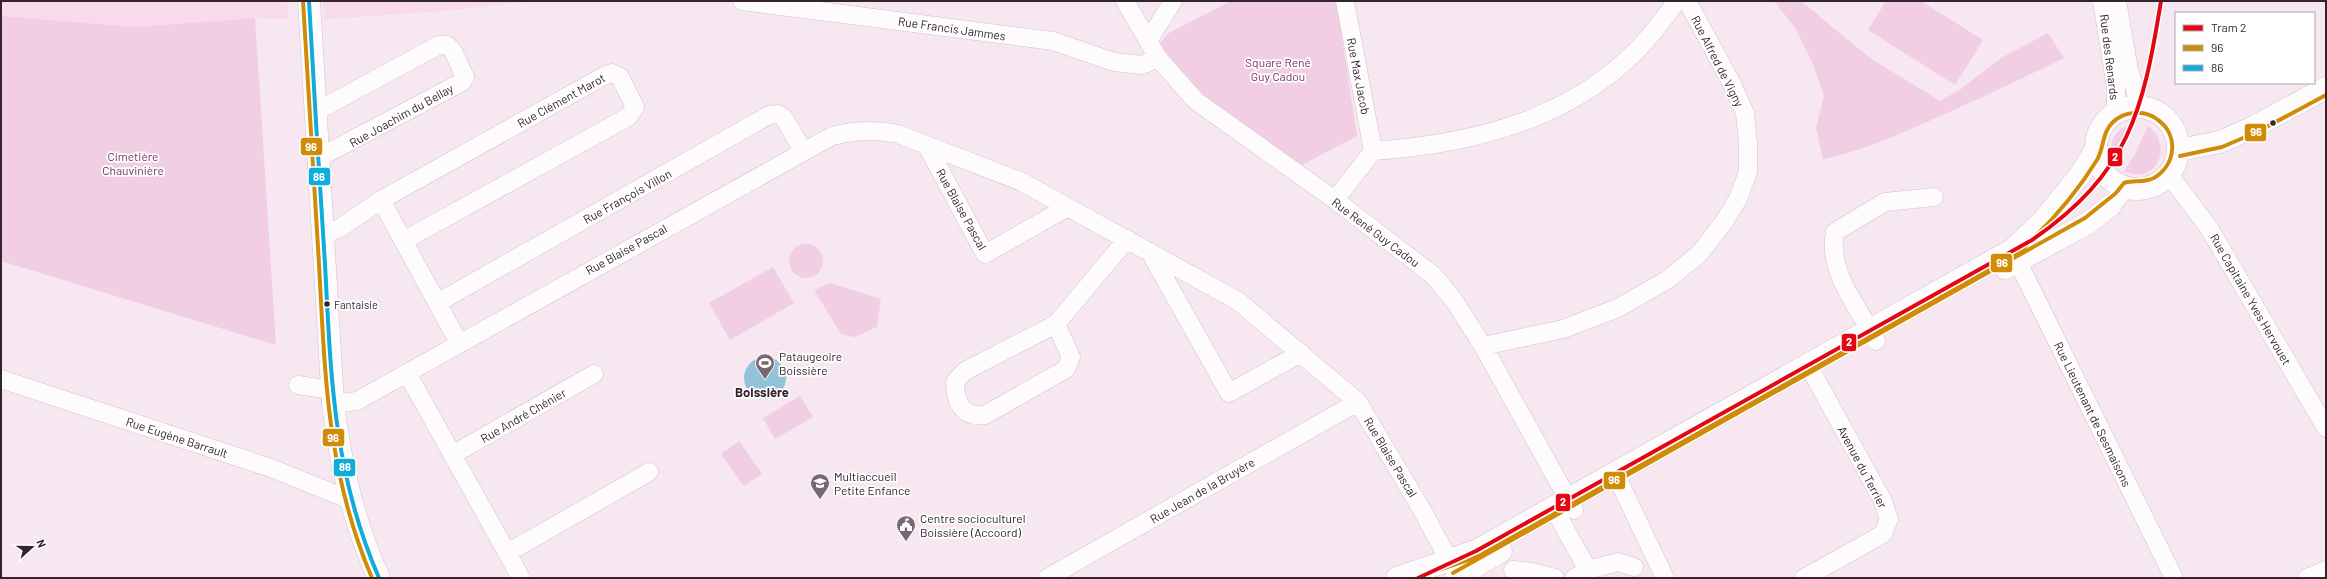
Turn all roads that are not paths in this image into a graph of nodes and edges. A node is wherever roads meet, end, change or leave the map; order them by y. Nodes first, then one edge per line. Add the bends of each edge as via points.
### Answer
1 (309, 1) edge
2 (742, 1) edge
3 (1125, 1) edge
4 (1173, 1) edge
5 (1345, 1) edge
6 (1677, 1) edge
7 (1687, 1) edge
8 (2102, 1) edge
9 (2117, 1) edge
10 (1148, 41) junction
11 (1158, 58) junction
12 (2326, 88) edge
13 (2140, 106) junction
14 (315, 112) junction
15 (2116, 112) junction
16 (927, 146) junction
17 (2096, 148) junction
18 (2179, 150) junction
19 (803, 151) junction
20 (1373, 151) junction
21 (318, 158) junction
22 (2169, 175) junction
23 (2127, 188) junction
24 (1934, 197) dead end
25 (381, 200) junction
26 (1335, 200) junction
27 (2111, 205) joint
28 (1068, 207) junction
29 (323, 235) junction
30 (1127, 239) junction
31 (403, 241) junction
32 (1150, 252) junction
33 (2015, 256) junction
34 (437, 303) junction
35 (1056, 324) junction
36 (1873, 335) junction
37 (459, 343) junction
38 (1483, 346) junction
39 (1301, 354) junction
40 (1811, 370) junction
41 (407, 373) junction
42 (594, 374) dead end
43 (1, 379) edge
44 (298, 386) dead end
45 (333, 397) junction
46 (1358, 402) junction
47 (2326, 428) edge
48 (452, 455) junction
49 (649, 472) dead end
50 (1617, 479) junction
51 (350, 500) junction
52 (1567, 509) junction
53 (507, 553) junction
54 (1487, 555) junction
55 (1634, 567) dead end
56 (1456, 570) edge
57 (2326, 570) edge
58 (1513, 574) edge
59 (1581, 574) edge
60 (379, 578) edge
61 (521, 578) edge
62 (1046, 578) edge
63 (1397, 578) edge
64 (1554, 578) edge
65 (1665, 578) edge
66 (1804, 578) edge
67 (2174, 578) edge
68 (2307, 578) edge

1 - 14 street
2 - 11 street, Rue Francis Jammes via 1053,41 1114,62 1142,65
3 - 10 street, Rue René Guy Cadou
4 - 10 street
5 - 20 street, Rue Max Jacob
6 - 20 street via 1648,37 1620,65 1558,107 1519,124 1478,137 1422,148
7 - 38 street, Rue Alfred de Vigny via 1745,113 1748,172 1738,198 1724,222 1699,254 1667,280 1618,308 1563,329
8 - 15 street, Rue des Renards via 2116,88
9 - 13 street, Rue des Renards via 2129,70
10 - 11 street, Rue René Guy Cadou
11 - 26 street, Rue René Guy Cadou via 1196,101
12 - 18 street via 2254,127 2220,142
13 - 15 street
13 - 18 street via 2158,112 2169,122 2176,135
14 - 21 street
14 - 21 street, Rue Joachim du Bellay via 439,45 447,45 454,51 465,77 462,82
15 - 17 street via 2106,120 2099,131
16 - 19 street, Rue Blaise Pascal via 885,132 851,131 832,136
16 - 28 street, Rue Blaise Pascal via 1022,182
16 - 28 street, Rue Blaise Pascal via 985,254
17 - 23 street via 2098,162 2105,175
17 - 33 street via 2080,175
18 - 22 street
19 - 34 street, Rue François Villon via 784,118 778,114 769,115
19 - 37 street, Rue Blaise Pascal
20 - 26 street
21 - 29 street
22 - 23 street via 2150,187
22 - 47 street, Rue Capitaine Yves Hervouet via 2209,228
23 - 27 street
24 - 36 street via 1885,202 1835,232 1839,275
25 - 29 street, Rue Clément Marot via 340,228
25 - 31 street
25 - 31 street, Rue Clément Marot via 604,76 612,73 620,76 634,100 635,107 628,117
26 - 38 street, Rue René Guy Cadou via 1434,276 1455,302
27 - 33 street via 2088,223
28 - 30 street, Rue Blaise Pascal
29 - 45 street
30 - 32 street, Rue Blaise Pascal
30 - 35 street
31 - 34 street
32 - 39 street, Rue Blaise Pascal via 1238,301
32 - 39 street via 1229,393
33 - 36 street
33 - 67 street, Rue Lieutenant de Sesmaisons
34 - 37 street
35 - 35 street via 965,371 955,382 955,395 964,411 974,416 985,414 1066,369 1071,357
36 - 40 street
37 - 41 street, Rue Blaise Pascal
38 - 52 street, Rue René Guy Cadou
39 - 46 street, Rue Blaise Pascal
40 - 50 street
40 - 66 street, Avenue du Terrier via 1883,501 1889,519 1883,534
41 - 45 street, Rue Blaise Pascal via 357,401
41 - 48 street
42 - 48 street, Rue André Chénier
43 - 51 street, Rue Eugène Barrault via 270,468
44 - 45 street, Rue Blaise Pascal
45 - 51 street via 340,454
46 - 56 street, Rue Blaise Pascal
46 - 62 street, Rue Jean de la Bruyère
48 - 53 street
49 - 53 street
50 - 52 street
50 - 65 street
51 - 60 street
52 - 54 street
52 - 59 street, Rue René Guy Cadou
53 - 61 street
54 - 56 street
54 - 58 street
55 - 59 street via 1618,562
56 - 63 street
57 - 68 street
58 - 64 street via 1532,572

